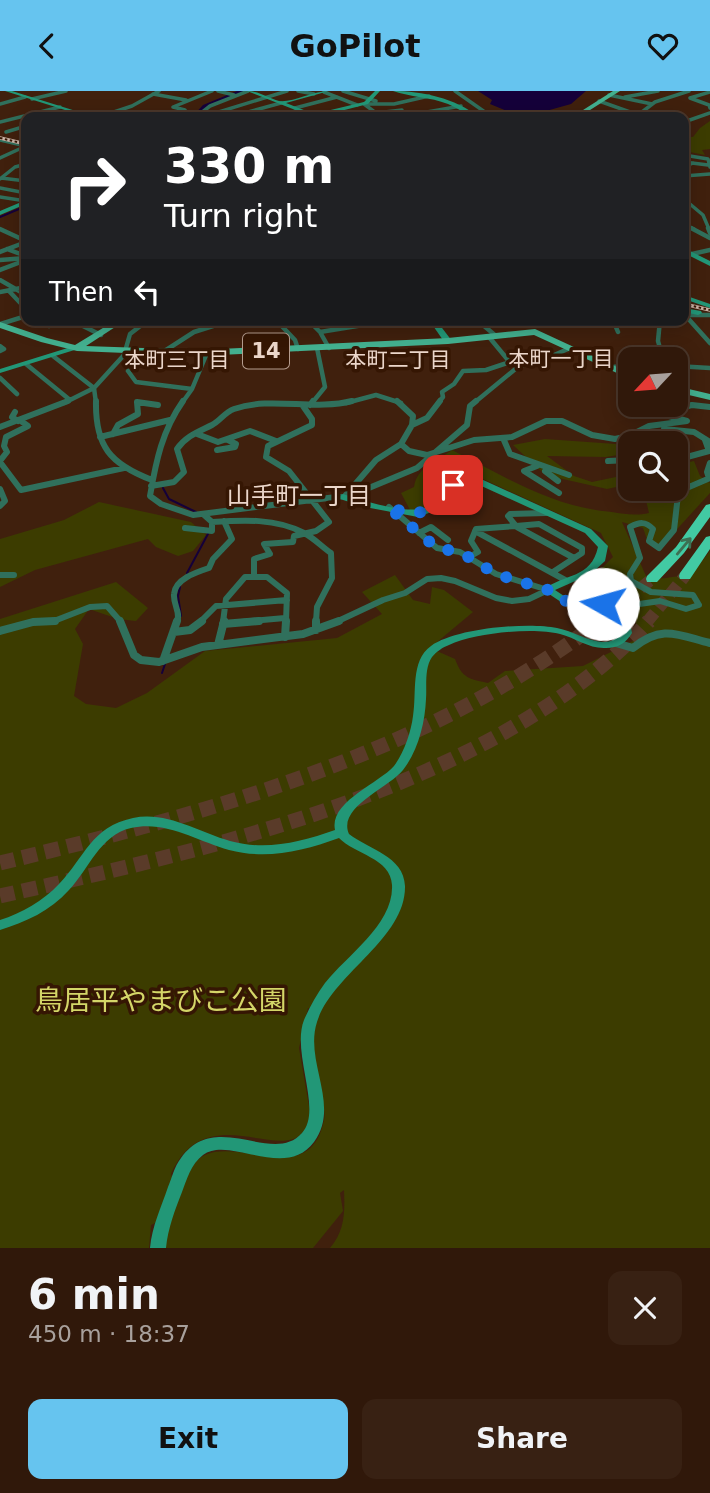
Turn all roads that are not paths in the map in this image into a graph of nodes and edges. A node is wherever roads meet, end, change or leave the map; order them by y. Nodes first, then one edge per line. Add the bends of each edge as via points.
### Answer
1 (7, 91) edge
2 (66, 91) edge
3 (159, 91) edge
4 (212, 91) edge
5 (218, 91) edge
6 (249, 91) edge
7 (266, 91) edge
8 (287, 91) edge
9 (298, 91) edge
10 (343, 91) edge
11 (378, 91) edge
12 (395, 91) edge
13 (455, 91) edge
14 (641, 91) edge
15 (658, 91) edge
16 (675, 91) edge
17 (689, 91) edge
18 (325, 92) edge
19 (647, 92) edge
20 (710, 92) edge
21 (682, 93) junction
22 (153, 94) junction
23 (314, 94) junction
24 (618, 94) edge
25 (232, 95) junction
26 (259, 95) junction
27 (429, 96) junction
28 (25, 97) junction
29 (337, 97) junction
30 (268, 98) junction
31 (665, 98) junction
32 (32, 99) junction
33 (186, 100) junction
34 (371, 100) junction
35 (599, 101) junction
36 (249, 103) junction
37 (281, 103) junction
38 (0, 104) edge
39 (361, 104) junction
40 (393, 104) junction
41 (474, 104) junction
42 (652, 104) junction
43 (460, 106) junction
44 (60, 107) junction
45 (295, 108) junction
46 (710, 108) edge
47 (204, 110) edge
48 (402, 110) junction
49 (41, 112) edge
50 (76, 112) edge
51 (114, 112) edge
52 (184, 112) edge
53 (219, 112) edge
54 (249, 112) edge
55 (306, 112) edge
56 (331, 112) edge
57 (374, 112) edge
58 (385, 112) edge
59 (405, 112) edge
60 (431, 112) edge
61 (468, 112) edge
62 (486, 112) edge
63 (582, 112) edge
64 (627, 112) edge
65 (640, 112) edge
66 (710, 113) edge
67 (21, 117) edge
68 (15, 119) junction
69 (1, 120) edge
70 (689, 120) edge
71 (21, 122) edge
72 (21, 127) edge
73 (6, 132) dead end
74 (21, 141) edge
75 (0, 142) edge
76 (12, 143) junction
77 (21, 145) edge
78 (21, 148) edge
79 (689, 156) edge
80 (0, 158) edge
81 (689, 163) edge
82 (693, 163) junction
83 (21, 165) edge
84 (689, 165) edge
85 (709, 166) edge
86 (710, 174) edge
87 (21, 176) edge
88 (689, 176) edge
89 (0, 178) edge
90 (12, 179) junction
91 (21, 180) edge
92 (0, 188) edge
93 (21, 192) edge
94 (0, 197) edge
95 (21, 201) edge
96 (689, 203) edge
97 (689, 226) edge
98 (0, 229) edge
99 (710, 236) edge
100 (21, 239) edge
101 (21, 243) edge
102 (8, 249) junction
103 (0, 250) edge
104 (710, 250) edge
105 (691, 255) edge
106 (21, 256) edge
107 (21, 258) edge
108 (0, 260) edge
109 (21, 260) edge
110 (710, 264) edge
111 (0, 271) edge
112 (0, 280) edge
113 (21, 289) edge
114 (18, 290) junction
115 (9, 291) junction
116 (0, 292) edge
117 (21, 292) edge
118 (689, 299) edge
119 (21, 304) edge
120 (710, 306) edge
121 (689, 313) edge
122 (698, 313) joint
123 (710, 315) edge
124 (21, 318) edge
125 (689, 319) edge
126 (3, 326) edge
127 (82, 326) edge
128 (114, 326) edge
129 (140, 326) edge
130 (213, 326) edge
131 (281, 326) edge
132 (314, 326) edge
133 (357, 326) edge
134 (437, 326) edge
135 (482, 326) edge
136 (533, 326) edge
137 (616, 326) edge
138 (659, 326) edge
139 (320, 332) junction
140 (535, 332) junction
141 (618, 332) dead end
142 (0, 333) edge
143 (101, 335) junction
144 (492, 337) junction
145 (448, 341) junction
146 (710, 343) edge
147 (660, 347) edge
148 (77, 348) junction
149 (317, 348) junction
150 (329, 348) junction
151 (570, 348) junction
152 (298, 349) junction
153 (124, 351) junction
154 (163, 352) junction
155 (207, 353) junction
156 (53, 356) junction
157 (26, 364) junction
158 (688, 366) edge
159 (708, 366) edge
160 (610, 367) junction
161 (618, 367) edge
162 (128, 371) dead end
163 (618, 371) edge
164 (0, 372) edge
165 (0, 379) edge
166 (94, 388) junction
167 (192, 389) junction
168 (688, 392) edge
169 (17, 394) dead end
170 (710, 397) edge
171 (70, 400) junction
172 (158, 405) dead end
173 (306, 406) junction
174 (710, 407) edge
175 (15, 412) dead end
176 (170, 420) junction
177 (20, 421) junction
178 (412, 425) junction
179 (0, 427) edge
180 (642, 431) joint
181 (197, 433) junction
182 (113, 434) junction
183 (100, 437) junction
184 (503, 438) junction
185 (618, 438) edge
186 (228, 440) junction
187 (276, 441) junction
188 (707, 441) edge
189 (2, 444) edge
190 (401, 445) junction
191 (217, 450) dead end
192 (430, 457) junction
193 (688, 457) edge
194 (608, 461) dead end
195 (618, 461) edge
196 (0, 462) edge
197 (710, 463) edge
198 (541, 466) junction
199 (124, 468) junction
200 (569, 475) dead end
201 (710, 478) edge
202 (558, 481) dead end
203 (152, 483) junction
204 (21, 489) junction
205 (1, 492) edge
206 (559, 493) dead end
207 (344, 496) junction
208 (314, 502) junction
209 (0, 506) edge
210 (388, 507) junction
211 (710, 508) edge
212 (546, 513) junction
213 (203, 514) junction
214 (224, 521) junction
215 (212, 522) junction
216 (516, 526) junction
217 (185, 528) dead end
218 (475, 531) junction
219 (419, 533) junction
220 (306, 534) junction
221 (448, 540) dead end
222 (710, 540) edge
223 (469, 557) junction
224 (574, 558) junction
225 (553, 572) junction
226 (0, 575) edge
227 (14, 575) dead end
228 (254, 576) junction
229 (685, 576) tunnel mouth
230 (652, 579) tunnel mouth
231 (567, 581) junction
232 (548, 590) junction
233 (287, 600) junction
234 (564, 601) junction
235 (227, 605) junction
236 (285, 618) junction
237 (223, 624) junction
238 (316, 630) junction
239 (0, 631) edge
240 (174, 632) junction
241 (285, 637) junction
242 (616, 643) junction
243 (710, 643) edge
244 (218, 645) junction
245 (163, 661) junction
246 (340, 832) junction
247 (0, 925) edge
248 (158, 1248) edge

1 - 28 street
2 - 32 street
3 - 22 street
4 - 33 street
5 - 25 street
6 - 25 street
6 - 26 street
7 - 26 street
8 - 30 street
9 - 23 street
10 - 34 street
11 - 34 street
12 - 27 street
13 - 41 street
14 - 19 street
15 - 19 street
16 - 21 street
17 - 21 street
18 - 23 street
18 - 29 street
19 - 24 street
19 - 31 street
20 - 46 street via 690,98
21 - 31 street
22 - 33 street
22 - 51 street
23 - 37 street
24 - 35 main road
24 - 42 street
25 - 36 street
25 - 47 street
26 - 30 street
27 - 40 street
27 - 43 street
28 - 32 street
28 - 38 street
29 - 39 street
29 - 45 street
30 - 36 street
30 - 37 street
31 - 42 street
32 - 44 street
33 - 52 street via 173,107
34 - 39 street
34 - 40 street
35 - 63 main road
35 - 64 street
36 - 53 street
37 - 45 street
37 - 54 street
39 - 40 street
39 - 56 street
39 - 57 street
40 - 48 street
41 - 43 street
41 - 62 street
42 - 65 street
43 - 60 street
43 - 61 street
44 - 49 street
44 - 50 street
45 - 55 street
48 - 58 street
48 - 59 street
66 - 70 street
67 - 68 street
68 - 69 street
68 - 69 street
68 - 71 street
72 - 73 street
74 - 76 street
75 - 76 street
76 - 77 street
78 - 80 street
79 - 85 street via 708,159
81 - 82 street
82 - 84 street
82 - 85 street
83 - 89 street
86 - 88 street
87 - 90 street
89 - 90 street
90 - 91 street
92 - 93 street
94 - 95 street
96 - 99 street via 703,215
97 - 99 street
98 - 100 street
101 - 102 street
102 - 103 street
102 - 106 street
104 - 105 street
105 - 110 street
107 - 108 street
109 - 111 street
112 - 114 street
113 - 114 street
114 - 115 street
114 - 117 street
115 - 116 street
115 - 119 street
118 - 120 street
121 - 122 street
122 - 123 street
124 - 126 street
125 - 146 street
126 - 142 street
126 - 148 main road, 14
127 - 143 street
128 - 143 main road
129 - 153 street via 130,334
130 - 154 street
131 - 152 street
132 - 139 street
133 - 139 street
134 - 145 street
135 - 144 street
136 - 140 main road
137 - 141 street
138 - 147 street
139 - 150 street
140 - 144 main road, 14
140 - 151 main road
143 - 148 main road
144 - 145 main road, 14
144 - 178 street via 507,363 463,371 442,392 426,418
145 - 150 main road, 14
148 - 153 main road, 14
148 - 156 street
149 - 150 main road, 14
149 - 152 main road, 14
149 - 173 street via 325,387
151 - 160 main road
151 - 192 street via 519,366 470,406 467,425
152 - 155 main road, 14
153 - 154 main road, 14
153 - 166 street
154 - 155 main road, 14
155 - 167 street
156 - 157 street
156 - 166 street
157 - 164 street
157 - 171 street
158 - 159 street
160 - 161 street
160 - 163 main road
162 - 167 street via 136,382
165 - 169 street
166 - 171 street
166 - 183 street
167 - 176 street
168 - 170 main road
171 - 177 street
172 - 182 street via 137,402 138,414 118,425
173 - 178 street via 342,404 376,395 400,402 413,416
173 - 181 street via 238,407
173 - 187 street via 312,425
174 - 180 street via 692,405 658,413 687,421
175 - 177 street via 12,417
176 - 182 street
176 - 203 street
177 - 179 street
177 - 189 street via 28,426 9,434
178 - 190 street
180 - 188 street via 687,430
181 - 186 street via 212,441
181 - 203 street via 177,449 184,472 181,477 172,483
182 - 183 street
183 - 199 street via 105,452
184 - 185 street via 553,421 572,422 586,433
184 - 192 street via 473,440
184 - 198 street via 509,454
186 - 187 street via 250,431
186 - 191 street via 235,447
187 - 208 street via 265,451 266,457 289,471
188 - 193 street via 709,451
189 - 196 street via 7,452
190 - 192 street
190 - 207 street via 376,460
192 - 207 street via 409,473
194 - 195 street
196 - 204 street
197 - 201 street
198 - 200 street
198 - 202 street
198 - 206 street via 524,471
199 - 203 street
199 - 204 street
201 - 234 street via 678,495 674,530 659,548 649,541 650,526 639,521 630,527 640,558 630,573 631,581 651,592 693,595 699,605 686,609 660,601 619,607 588,599
203 - 213 street via 150,496 156,502
204 - 205 street
205 - 209 street via 5,501
207 - 208 street
207 - 210 street
208 - 213 street
208 - 220 street via 330,522
210 - 212 street via 424,513 453,485 472,481
210 - 219 street
230 -> 211 highway via 687,543
212 - 216 street via 510,514
212 - 231 street via 588,531 603,547 602,558 593,568
213 - 215 street
214 - 215 street
214 - 220 street via 263,520
214 - 240 street via 232,539 209,568 179,583 174,594 179,616
215 - 217 street via 212,531
216 - 218 street
216 - 224 street
216 - 224 street via 539,524 579,545 582,553
218 - 223 street via 471,541 478,552
218 - 225 street
219 - 221 street via 431,527
219 - 223 street via 437,548
220 - 228 street via 294,536 295,541 289,543 264,544 270,554 254,559
220 - 238 street via 332,557 332,578 317,607
222 - 229 highway
223 - 232 street via 503,577
224 - 225 street
225 - 231 street
226 - 227 street
228 - 233 street via 267,577 287,593
228 - 235 street via 245,577 226,599
231 - 232 street
232 - 234 street
232 - 238 street via 529,600 502,600 444,578 426,579 407,592
233 - 235 street
233 - 236 street
234 - 242 street via 621,620 626,633
235 - 237 street
235 - 240 street via 212,608 201,624
236 - 237 street
236 - 241 street
237 - 244 street
238 - 241 street
239 - 245 street via 107,606 124,622 131,653 143,660
240 - 245 street
241 - 244 street
242 - 243 street via 632,648 667,630
242 - 246 street via 594,644 543,629 464,636 432,651 421,666 420,714 404,758 397,771 345,811
244 - 245 street
246 - 247 street via 294,848 254,850 171,826 135,822 114,829 95,843 72,879 50,899
246 - 248 street via 391,866 399,887 388,923 326,988 309,1023 306,1047 318,1104 316,1126 301,1145 288,1151 230,1143 198,1150 186,1162 159,1227

